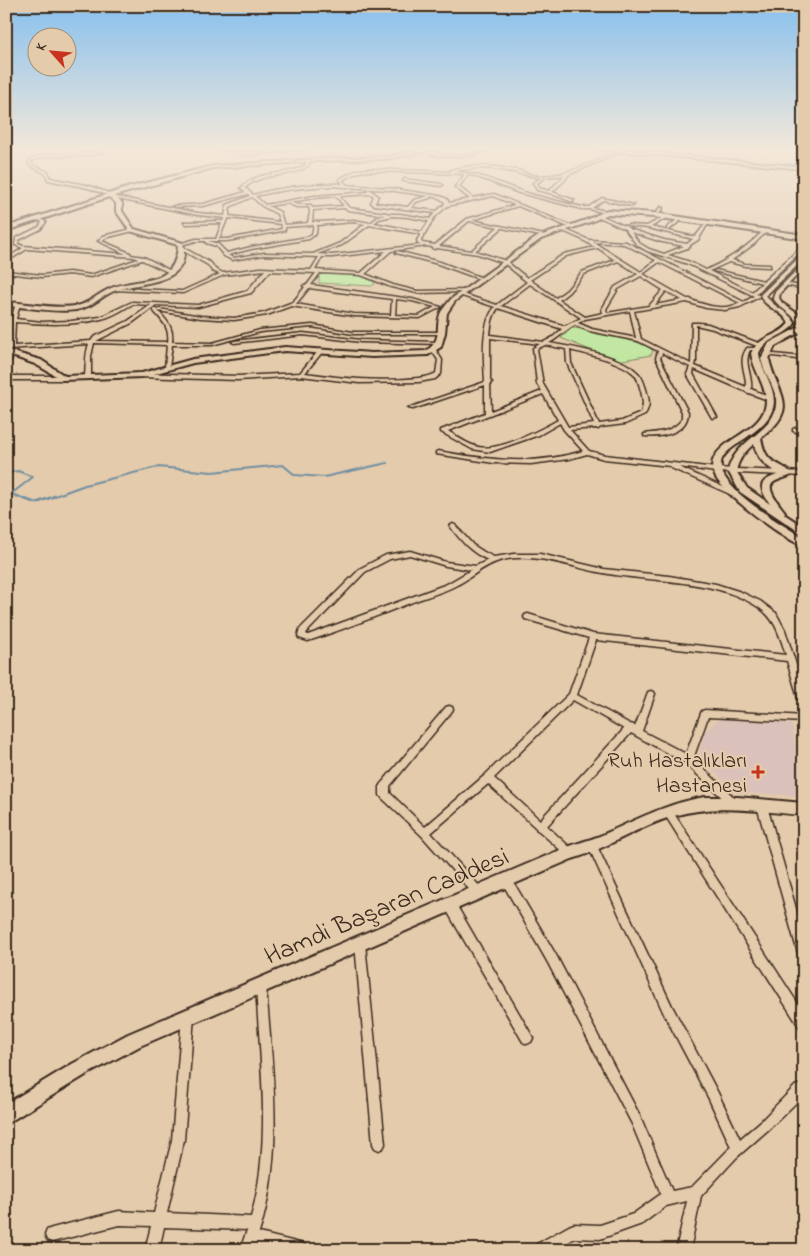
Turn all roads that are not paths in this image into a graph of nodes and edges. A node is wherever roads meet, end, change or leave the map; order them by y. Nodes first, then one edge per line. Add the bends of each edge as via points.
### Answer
1 (78, 207) edge
2 (119, 207) edge
3 (170, 207) joint
4 (176, 207) edge
5 (228, 207) edge
6 (265, 207) edge
7 (304, 207) edge
8 (346, 207) joint
9 (374, 207) edge
10 (390, 207) edge
11 (410, 207) edge
12 (444, 207) edge
13 (516, 207) edge
14 (520, 207) edge
15 (583, 207) edge
16 (586, 207) edge
17 (589, 208) junction
18 (661, 208) dead end
19 (312, 209) junction
20 (408, 209) junction
21 (365, 211) junction
22 (437, 212) junction
23 (391, 214) junction
24 (602, 214) junction
25 (656, 215) junction
26 (666, 217) junction
27 (39, 219) junction
28 (680, 219) junction
29 (226, 220) junction
30 (431, 220) junction
31 (468, 220) junction
32 (316, 222) junction
33 (310, 223) junction
34 (371, 223) junction
35 (708, 223) junction
36 (185, 224) dead end
37 (283, 224) junction
38 (501, 227) junction
39 (572, 227) junction
40 (648, 227) junction
41 (626, 229) junction
42 (6, 230) edge
43 (132, 230) junction
44 (564, 230) junction
45 (666, 230) junction
46 (765, 231) junction
47 (423, 233) junction
48 (544, 236) junction
49 (804, 237) edge
50 (650, 238) junction
51 (697, 239) junction
52 (217, 240) junction
53 (588, 241) junction
54 (188, 242) junction
55 (181, 246) junction
56 (424, 246) junction
57 (689, 246) junction
58 (28, 247) junction
59 (418, 247) junction
60 (598, 247) junction
61 (434, 248) junction
62 (390, 250) junction
63 (472, 252) junction
64 (6, 253) edge
65 (17, 254) junction
66 (225, 254) junction
67 (804, 255) edge
68 (306, 256) junction
69 (321, 256) junction
70 (414, 256) junction
71 (665, 256) junction
72 (143, 258) junction
73 (618, 260) junction
74 (659, 260) junction
75 (6, 261) edge
76 (729, 261) junction
77 (505, 262) junction
78 (769, 266) dead end
79 (803, 268) edge
80 (268, 270) junction
81 (708, 270) junction
82 (6, 272) edge
83 (171, 272) junction
84 (315, 272) junction
85 (223, 274) junction
86 (362, 274) junction
87 (641, 274) junction
88 (483, 279) junction
89 (529, 280) junction
90 (765, 283) junction
91 (786, 284) junction
92 (305, 286) junction
93 (113, 289) junction
94 (666, 289) junction
95 (803, 289) edge
96 (464, 293) junction
97 (758, 296) junction
98 (394, 298) junction
99 (776, 298) junction
100 (556, 300) junction
101 (689, 300) junction
102 (6, 304) edge
103 (18, 304) junction
104 (743, 304) junction
105 (292, 305) junction
106 (498, 306) junction
107 (651, 306) junction
108 (154, 307) junction
109 (443, 308) junction
110 (632, 310) junction
111 (605, 314) junction
112 (393, 316) junction
113 (584, 318) junction
114 (13, 320) junction
115 (803, 322) edge
116 (575, 323) junction
117 (565, 328) junction
118 (442, 333) junction
119 (487, 336) junction
120 (639, 340) junction
121 (91, 342) junction
122 (171, 342) junction
123 (221, 342) junction
124 (439, 342) junction
125 (541, 344) junction
126 (758, 347) junction
127 (568, 349) junction
128 (10, 350) edge
129 (322, 350) junction
130 (661, 350) junction
131 (434, 351) junction
132 (766, 354) junction
133 (803, 359) edge
134 (6, 364) edge
135 (804, 366) edge
136 (693, 367) junction
137 (167, 368) junction
138 (301, 374) junction
139 (135, 375) junction
140 (88, 377) junction
141 (6, 378) edge
142 (63, 378) junction
143 (489, 382) junction
144 (748, 391) junction
145 (544, 392) junction
146 (770, 400) junction
147 (411, 408) dead end
148 (488, 413) junction
149 (714, 417) dead end
150 (561, 420) junction
151 (598, 427) junction
152 (566, 429) junction
153 (795, 430) dead end
154 (804, 432) edge
155 (646, 435) dead end
156 (757, 438) junction
157 (438, 452) dead end
158 (587, 452) junction
159 (669, 465) junction
160 (716, 470) junction
161 (732, 471) junction
162 (788, 474) junction
163 (804, 474) edge
164 (732, 493) junction
165 (786, 520) junction
166 (452, 526) dead end
167 (804, 532) edge
168 (804, 543) edge
169 (494, 560) junction
170 (478, 569) junction
171 (528, 617) dead end
172 (592, 637) junction
173 (789, 658) junction
174 (651, 694) dead end
175 (572, 696) junction
176 (804, 704) edge
177 (450, 709) dead end
178 (804, 719) edge
179 (634, 729) junction
180 (688, 760) junction
181 (488, 778) junction
182 (734, 802) junction
183 (762, 806) junction
184 (804, 809) edge
185 (668, 812) junction
186 (540, 828) junction
187 (426, 833) junction
188 (592, 847) junction
189 (570, 853) junction
190 (507, 880) junction
191 (479, 893) junction
192 (450, 905) junction
193 (360, 944) junction
194 (804, 957) edge
195 (261, 986) junction
196 (188, 1017) junction
197 (804, 1024) edge
198 (527, 1038) dead end
199 (804, 1088) edge
200 (6, 1114) edge
201 (379, 1144) dead end
202 (738, 1149) junction
203 (696, 1193) junction
204 (669, 1199) junction
205 (158, 1220) junction
206 (256, 1224) junction
207 (52, 1235) dead end
208 (249, 1244) edge
209 (152, 1250) edge
210 (300, 1250) edge
211 (540, 1250) edge
212 (683, 1250) edge

1 - 27 main road
2 - 43 main road
3 - 4 street
3 - 29 street
5 - 29 street
6 - 37 street via 279,213
7 - 19 street
8 - 19 street
8 - 21 street
9 - 21 street
10 - 20 street
11 - 20 street
12 - 22 street
13 - 31 street
14 - 39 street
15 - 17 street
16 - 17 street
17 - 24 street
18 - 25 street
19 - 33 street
20 - 22 street
21 - 23 street
22 - 30 street
23 - 30 street
23 - 34 street
24 - 25 main road
24 - 39 main road
24 - 41 street
25 - 26 main road
26 - 28 main road
26 - 40 street
27 - 42 main road
27 - 58 street via 44,222 40,228 15,242 18,246
28 - 35 main road
28 - 45 street
29 - 36 street
29 - 37 street
29 - 52 street
30 - 47 street
31 - 38 street
31 - 61 street
32 - 33 street
32 - 34 street
32 - 66 street via 314,234 308,238
33 - 37 street
34 - 47 street
34 - 68 street via 341,244
35 - 46 main road
35 - 51 street
37 - 52 street via 284,229 280,232
38 - 48 street
38 - 63 street
39 - 44 main road
40 - 41 street
40 - 45 street
41 - 50 street
41 - 71 street via 638,244
43 - 55 main road
43 - 72 street via 100,241
44 - 48 main road
44 - 53 street
45 - 50 street
45 - 51 street
46 - 49 main road
46 - 76 street via 753,245
47 - 56 street via 419,240
48 - 77 main road
49 - 90 street via 800,250
50 - 57 street
51 - 57 street
52 - 54 street
53 - 60 street
53 - 74 street via 625,243
54 - 55 street
54 - 66 street via 213,244
55 - 83 main road via 180,264
55 - 85 street
56 - 59 street
56 - 61 street
57 - 71 street
58 - 65 street
58 - 72 street
59 - 62 street
59 - 70 street
60 - 73 street
60 - 89 street via 565,254
61 - 63 street
62 - 69 street
62 - 70 street
62 - 86 street
63 - 77 street
64 - 65 street
65 - 75 street
66 - 68 street via 232,259 264,254
67 - 97 main road
68 - 69 street
69 - 84 street
70 - 88 street
71 - 81 street
72 - 82 street via 91,276
72 - 83 street
73 - 87 street
73 - 100 street via 583,274 568,292
74 - 87 street
74 - 104 street
76 - 78 street
76 - 81 street
77 - 88 main road
77 - 89 street
79 - 91 main road
80 - 84 street
80 - 85 street
80 - 108 street via 249,292 232,298 198,306
81 - 90 street
81 - 97 street
83 - 93 main road via 151,282
84 - 86 street
84 - 92 street
85 - 93 street via 183,292
86 - 96 street via 408,290
87 - 94 street
87 - 111 street via 612,292 604,308
88 - 96 main road
89 - 100 street
89 - 106 street
90 - 97 street
91 - 95 street
91 - 99 main road
92 - 98 street
92 - 105 street
93 - 103 main road via 78,307
94 - 101 street
94 - 107 street
96 - 106 street
96 - 109 main road
97 - 99 street
97 - 104 street
97 - 126 main road via 787,315 792,323 790,328
98 - 109 street
98 - 112 street
99 - 115 main road
100 - 113 street
101 - 104 street via 726,309
101 - 107 street
102 - 103 main road
103 - 114 street
105 - 108 street via 238,319 201,317
105 - 112 street via 354,315
106 - 117 street
106 - 119 street via 492,315
107 - 110 street
108 - 114 street via 132,303 101,318 71,322
108 - 121 street
108 - 122 street via 167,324
109 - 112 street via 420,317
109 - 118 main road
110 - 111 street
110 - 120 street
111 - 113 street
113 - 116 street
114 - 128 street
115 - 132 main road via 800,331 777,342
116 - 117 street
116 - 120 street via 591,330
117 - 125 street via 555,338
118 - 123 street via 353,333 312,326 260,331
118 - 124 main road
119 - 125 street
119 - 143 street
120 - 130 street
121 - 122 street
121 - 128 street
121 - 140 street
122 - 123 street
122 - 137 street
123 - 124 street via 303,334 361,341
124 - 131 main road
125 - 127 street
125 - 145 street via 535,350 538,376
126 - 136 street via 703,323 695,323
126 - 144 street via 745,353 750,383
126 - 146 main road via 755,358
127 - 151 street via 569,363
127 - 151 street via 623,365 637,375 647,404 643,414 632,420
128 - 134 street
128 - 142 main road
129 - 131 main road via 372,355
129 - 137 main road via 244,353
129 - 138 street
130 - 136 street
130 - 155 street via 658,358 685,412 685,419 676,430
131 - 138 street via 440,360 438,374 433,378 359,381
132 - 133 street
132 - 156 main road via 766,365 779,393 780,405 773,424
133 - 135 street
136 - 144 street
136 - 149 street via 690,374
137 - 139 main road
138 - 139 street via 238,378
139 - 140 main road
140 - 142 main road
141 - 142 street
143 - 147 street
143 - 148 street
144 - 146 street
145 - 148 street
145 - 150 street
146 - 160 main road via 766,413 756,426 721,454
148 - 150 street via 444,432 474,448 490,450 536,434
150 - 152 street
151 - 152 street
152 - 158 street
153 - 154 street
156 - 161 main road via 734,460
156 - 162 main road via 764,462
157 - 158 street via 497,462 550,462
158 - 159 street
159 - 160 street
159 - 164 street
160 - 161 street
160 - 164 main road
161 - 162 street
161 - 165 main road via 743,490
162 - 163 street
162 - 165 main road via 770,480 766,485 771,499
164 - 168 main road
165 - 167 main road
166 - 169 street via 470,547
169 - 170 street
169 - 173 street via 532,554 590,568 722,588 757,602 775,616 781,625
170 - 170 street via 448,587 354,623 308,638 302,636 302,631 362,570 388,557 410,553
171 - 172 street
172 - 173 street
172 - 175 street
173 - 176 street
174 - 179 street
175 - 179 street
175 - 181 street
177 - 187 street via 384,790 387,800
178 - 180 street via 704,713
179 - 180 street
179 - 186 street
180 - 182 street
181 - 186 street
181 - 187 street
182 - 183 main road, Hamdi Başaran Caddesi
182 - 185 main road, Hamdi Başaran Caddesi via 707,802
183 - 184 main road, Hamdi Başaran Caddesi
183 - 194 street
185 - 188 main road, Hamdi Başaran Caddesi
185 - 197 street
186 - 189 street
187 - 191 street
188 - 189 main road, Hamdi Başaran Caddesi
188 - 202 street via 668,1010
189 - 190 main road, Hamdi Başaran Caddesi
190 - 191 main road, Hamdi Başaran Caddesi
190 - 204 street via 636,1120
191 - 192 main road, Hamdi Başaran Caddesi
192 - 193 main road, Hamdi Başaran Caddesi
192 - 198 street
193 - 195 main road, Hamdi Başaran Caddesi
193 - 201 street
195 - 196 main road, Hamdi Başaran Caddesi
195 - 206 street via 268,1126 263,1194
196 - 200 main road, Hamdi Başaran Caddesi via 134,1040
196 - 205 street via 178,1140
199 - 202 street
202 - 203 street
203 - 204 street
203 - 212 street
204 - 211 street via 637,1219 600,1232 574,1231
205 - 206 street
205 - 207 street via 120,1218
205 - 209 street
206 - 208 street
208 - 210 street

